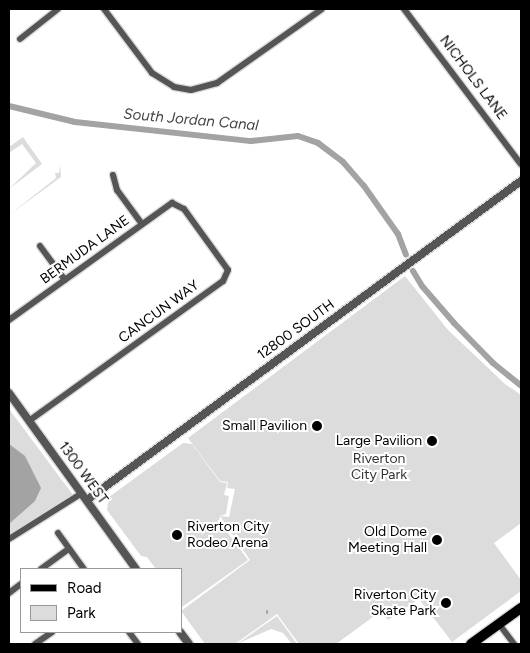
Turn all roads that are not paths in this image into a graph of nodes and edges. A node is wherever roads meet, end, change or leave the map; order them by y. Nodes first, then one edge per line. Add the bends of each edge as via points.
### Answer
1 (58, 9) edge
2 (104, 9) edge
3 (322, 9) edge
4 (404, 9) edge
5 (20, 39) dead end
6 (521, 164) edge
7 (114, 175) dead end
8 (521, 181) edge
9 (176, 203) joint
10 (142, 224) junction
11 (40, 246) dead end
12 (64, 280) junction
13 (9, 320) edge
14 (9, 392) edge
15 (29, 421) junction
16 (82, 493) junction
17 (87, 500) junction
18 (58, 533) dead end
19 (9, 539) edge
20 (69, 549) junction
21 (42, 568) edge
22 (83, 568) edge
23 (135, 568) edge
24 (20, 585) edge
25 (9, 593) edge
26 (521, 608) edge
27 (499, 624) junction
28 (51, 633) edge
29 (181, 633) edge
30 (35, 644) edge
31 (189, 644) edge
32 (471, 644) edge
33 (514, 644) edge

1 - 5 street
2 - 3 street via 152,73 182,90 200,89 217,83
4 - 6 street, NICHOLS LANE
7 - 10 street via 118,190
8 - 17 street, 12800 SOUTH
9 - 10 street, BERMUDA LANE via 168,205
9 - 15 street, CANCUN WAY via 184,208 226,266 226,278
10 - 12 street, BERMUDA LANE
11 - 12 street
12 - 13 street, BERMUDA LANE
14 - 15 street, 1300 WEST
15 - 16 street, 1300 WEST
16 - 17 street, 1300 WEST
16 - 19 street
17 - 23 street, 1300 WEST
18 - 20 street
20 - 21 street
20 - 22 street
24 - 25 street
26 - 27 main road
27 - 32 main road
27 - 33 street
28 - 30 street
29 - 31 street

